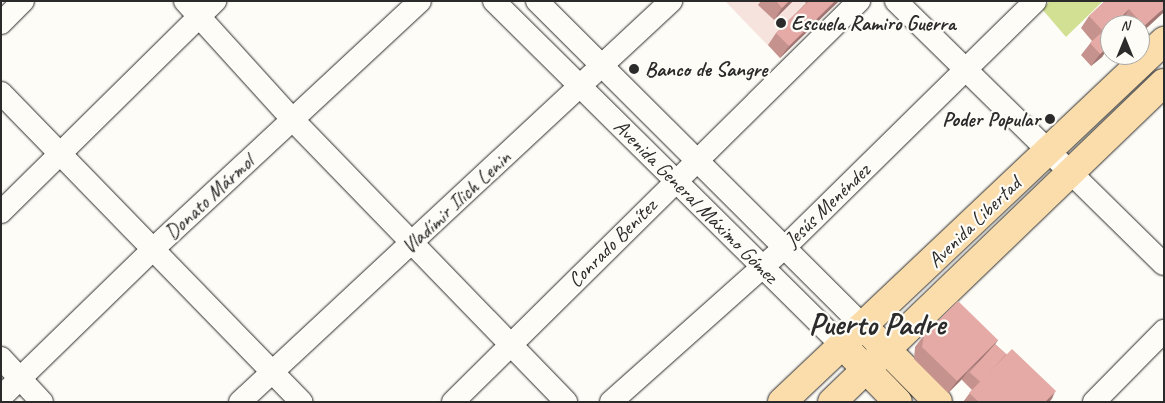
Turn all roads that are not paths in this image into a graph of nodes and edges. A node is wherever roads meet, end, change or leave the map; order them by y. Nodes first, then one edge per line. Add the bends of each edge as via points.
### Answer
1 (23, 1) edge
2 (420, 1) edge
3 (494, 1) edge
4 (537, 1) edge
5 (671, 1) edge
6 (858, 1) edge
7 (896, 1) edge
8 (1035, 1) edge
9 (199, 6) edge
10 (1, 23) edge
11 (1164, 41) edge
12 (602, 66) junction
13 (965, 70) junction
14 (1164, 83) edge
15 (580, 86) junction
16 (1, 93) edge
17 (292, 119) junction
18 (1049, 151) junction
19 (60, 155) junction
20 (697, 161) junction
21 (1071, 172) junction
22 (675, 180) junction
23 (1, 212) edge
24 (412, 244) junction
25 (784, 248) junction
26 (151, 251) junction
27 (1164, 264) edge
28 (762, 266) junction
29 (864, 327) junction
30 (1164, 330) edge
31 (512, 344) junction
32 (843, 346) junction
33 (887, 350) junction
34 (1, 358) edge
35 (866, 370) junction
36 (272, 372) junction
37 (21, 378) junction
38 (1, 397) edge
39 (42, 402) edge
40 (240, 402) edge
41 (302, 402) edge
42 (453, 402) edge
43 (566, 402) edge
44 (611, 402) edge
45 (782, 402) edge
46 (832, 402) edge
47 (898, 402) edge
48 (938, 402) edge
49 (1094, 402) edge

1 - 10 street
2 - 17 street, Donato Mármol
3 - 15 street, Avenida General Máximo Gómez
4 - 12 street, Avenida General Máximo Gómez
5 - 12 street, Vladímir Ilich Lenin
6 - 20 street, Conrado Benítez
7 - 13 street
8 - 13 street, Jesús Menéndez
9 - 17 street
9 - 19 street
11 - 18 main road, Avenida Libertad
12 - 15 street, Vladímir Ilich Lenin
12 - 20 street, Avenida General Máximo Gómez
13 - 18 street
13 - 25 street, Jesús Menéndez
14 - 21 main road, Avenida Libertad
15 - 22 street, Avenida General Máximo Gómez
15 - 24 street, Vladímir Ilich Lenin
16 - 19 street
17 - 24 street
17 - 26 street, Donato Mármol
18 - 21 street
18 - 29 main road, Avenida Libertad
19 - 23 street
19 - 26 street
20 - 22 street, Conrado Benítez
20 - 25 street, Avenida General Máximo Gómez
21 - 27 street
21 - 33 main road, Avenida Libertad
22 - 28 street, Avenida General Máximo Gómez
22 - 31 street, Conrado Benítez
24 - 31 street
24 - 36 street, Vladímir Ilich Lenin
25 - 28 street, Jesús Menéndez
25 - 29 street, Avenida General Máximo Gómez
26 - 36 street
26 - 37 street, Donato Mármol
28 - 32 street, Avenida General Máximo Gómez
28 - 44 street, Jesús Menéndez
29 - 32 main road, Avenida Libertad
29 - 33 main road, Avenida General Máximo Gómez
30 - 49 street
31 - 42 street, Conrado Benítez
31 - 43 street
32 - 35 main road, Avenida General Máximo Gómez
32 - 45 main road, Avenida Libertad
33 - 35 main road, Avenida Libertad
33 - 48 main road, Avenida General Máximo Gómez
34 - 37 street
35 - 46 main road, Avenida Libertad
35 - 47 main road, Avenida General Máximo Gómez
36 - 40 street, Vladímir Ilich Lenin
36 - 41 street
37 - 38 street, Donato Mármol
37 - 39 street

